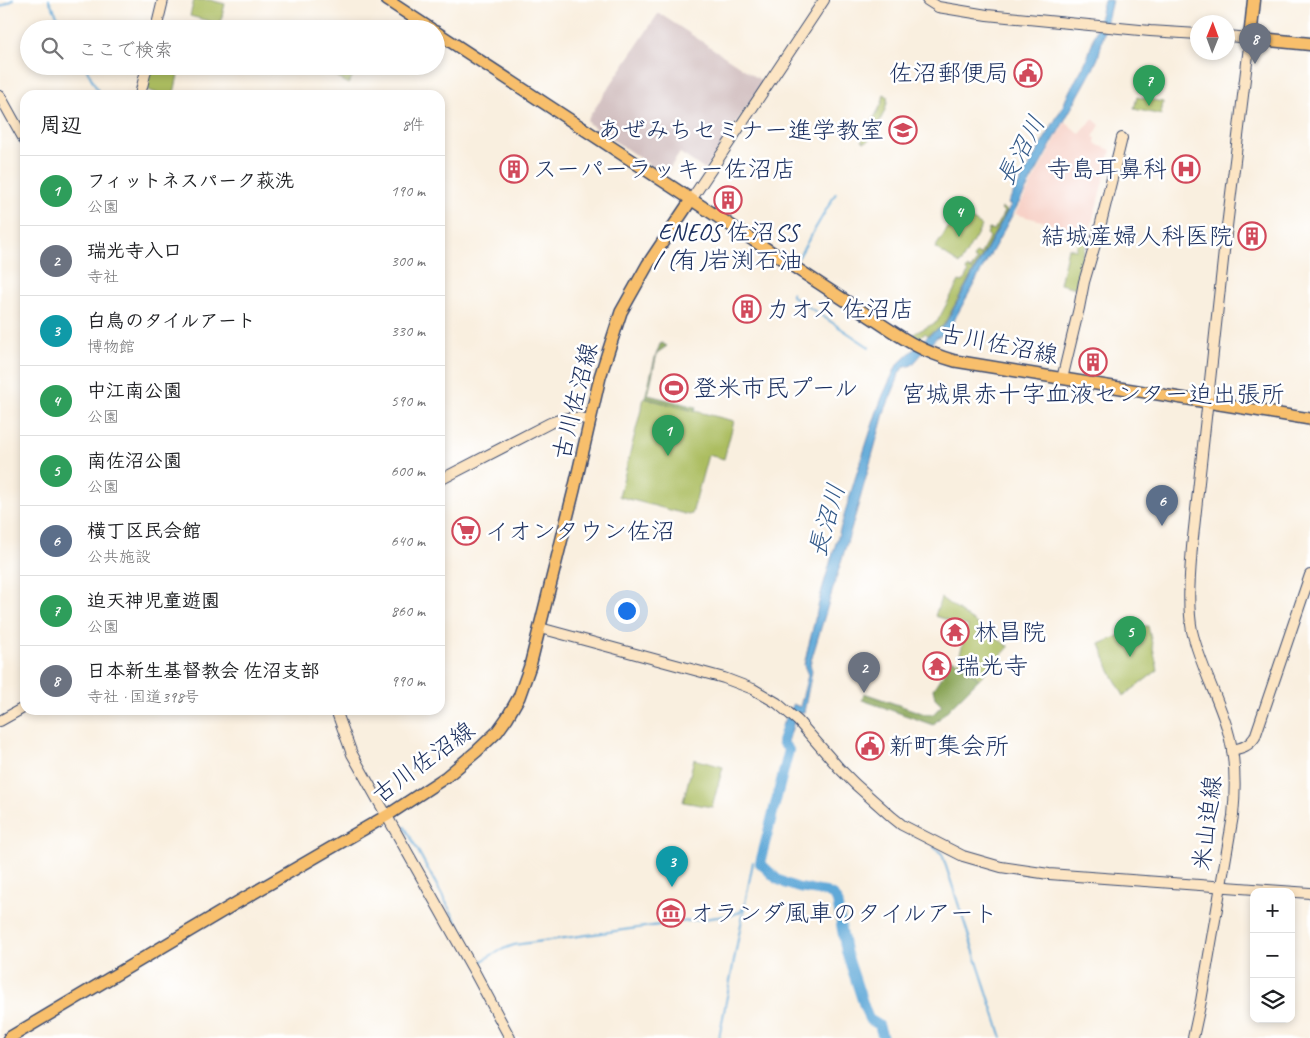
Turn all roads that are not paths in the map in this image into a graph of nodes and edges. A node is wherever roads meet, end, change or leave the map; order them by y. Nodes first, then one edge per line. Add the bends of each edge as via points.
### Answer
1 (162, 0) edge
2 (387, 0) edge
3 (824, 0) edge
4 (927, 0) edge
5 (1254, 0) edge
6 (158, 20) edge
7 (417, 20) edge
8 (1190, 33) edge
9 (1235, 37) edge
10 (445, 38) edge
11 (1250, 38) junction
12 (1310, 44) edge
13 (145, 75) edge
14 (141, 90) edge
15 (0, 96) edge
16 (20, 132) edge
17 (1122, 138) dead end
18 (691, 200) junction
19 (1062, 379) junction
20 (1208, 403) junction
21 (1310, 419) edge
22 (590, 420) junction
23 (445, 477) edge
24 (1310, 575) edge
25 (540, 628) junction
26 (20, 710) edge
27 (338, 715) edge
28 (0, 721) edge
29 (1232, 750) junction
30 (388, 815) junction
31 (1220, 887) junction
32 (1310, 893) edge
33 (8, 1038) edge
34 (510, 1038) edge
35 (1193, 1038) edge

1 - 6 street
2 - 7 main road
3 - 18 street
4 - 8 street via 938,7 987,15
5 - 11 highway
9 - 11 street
10 - 18 main road, 古川佐沼線
11 - 12 highway
11 - 20 street
13 - 14 street
15 - 16 street
17 - 19 street
18 - 19 main road, 古川佐沼線 via 926,352 954,361
18 - 22 main road, 古川佐沼線 via 648,264 621,312
19 - 20 main road, 古川佐沼線
20 - 21 main road, 古川佐沼線
20 - 29 street via 1190,576 1190,616 1199,655
22 - 23 street via 565,418 550,423
22 - 25 main road, 古川佐沼線
24 - 29 street, 米山迫線 via 1255,737 1246,746
25 - 30 main road, 古川佐沼線 via 522,688 497,732 440,781
25 - 31 street via 737,682 761,693 798,721 839,768 892,817 963,856 1025,871
26 - 28 street
27 - 30 street via 352,754
29 - 31 street, 米山迫線 via 1235,801
30 - 33 main road, 古川佐沼線
30 - 34 street
31 - 32 street
31 - 35 street, 米山迫線

